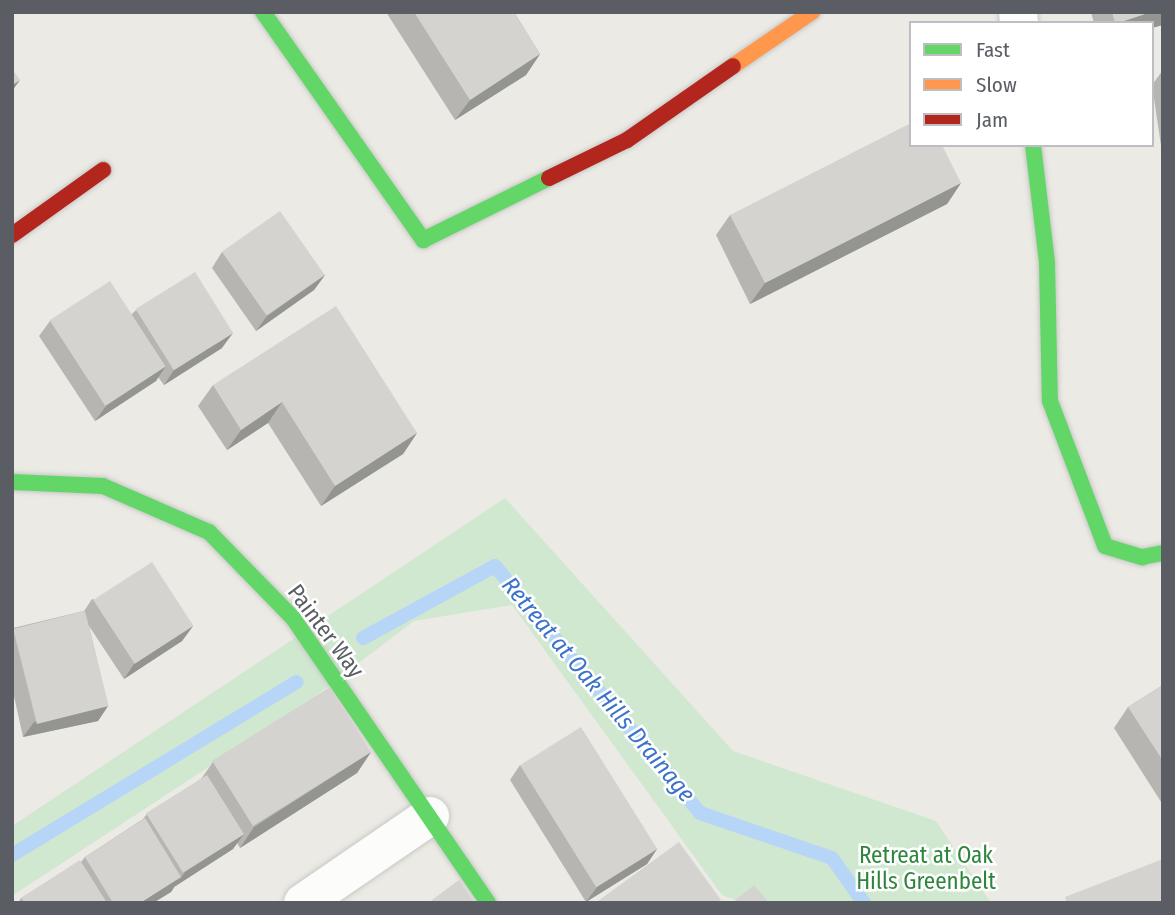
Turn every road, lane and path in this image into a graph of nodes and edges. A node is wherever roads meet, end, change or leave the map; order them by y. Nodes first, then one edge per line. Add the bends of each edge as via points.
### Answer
1 (263, 12) edge
2 (812, 12) edge
3 (1033, 147) edge
4 (103, 170) dead end
5 (12, 235) edge
6 (12, 482) edge
7 (1163, 553) edge
8 (430, 816) junction
9 (303, 903) edge
10 (488, 903) edge

1 - 2 street via 423,240 626,140
3 - 7 street via 1047,263 1050,401 1105,546 1142,557
4 - 5 street
6 - 8 street, Painter Way via 103,486 209,532 293,618
8 - 9 street
8 - 10 street, Painter Way

